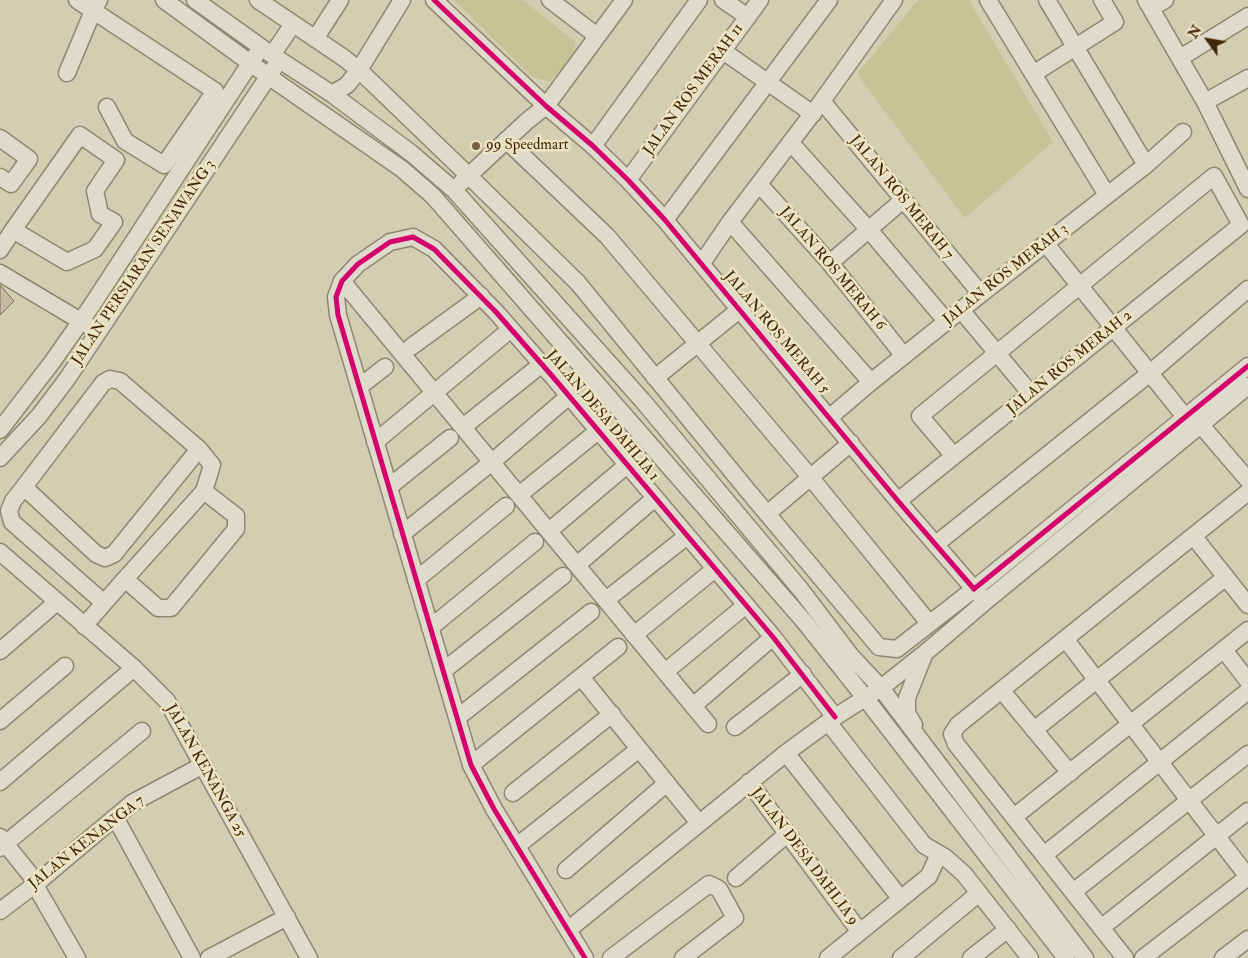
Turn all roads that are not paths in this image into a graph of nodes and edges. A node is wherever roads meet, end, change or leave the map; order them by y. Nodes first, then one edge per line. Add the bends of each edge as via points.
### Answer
1 (77, 0) edge
2 (108, 0) edge
3 (164, 0) edge
4 (195, 0) edge
5 (258, 0) edge
6 (340, 0) edge
7 (402, 0) edge
8 (434, 0) edge
9 (550, 0) edge
10 (624, 0) edge
11 (699, 0) edge
12 (723, 0) edge
13 (760, 0) edge
14 (828, 0) edge
15 (894, 0) edge
16 (988, 0) edge
17 (1047, 0) edge
18 (1102, 0) edge
19 (1165, 0) edge
20 (1148, 4) edge
21 (96, 5) edge
22 (1248, 16) edge
23 (748, 17) junction
24 (293, 24) junction
25 (598, 36) junction
26 (315, 39) junction
27 (1076, 48) junction
28 (724, 51) junction
29 (271, 54) junction
30 (1180, 58) junction
31 (250, 63) junction
32 (359, 70) junction
33 (67, 73) dead end
34 (1033, 74) junction
35 (268, 76) junction
36 (1248, 78) edge
37 (768, 82) junction
38 (332, 94) junction
39 (1205, 102) junction
40 (546, 106) junction
41 (107, 107) dead end
42 (818, 108) junction
43 (1183, 132) dead end
44 (0, 138) edge
45 (506, 140) junction
46 (791, 143) junction
47 (593, 146) junction
48 (1146, 165) junction
49 (468, 174) junction
50 (0, 177) edge
51 (628, 180) junction
52 (759, 184) junction
53 (1248, 189) edge
54 (454, 190) junction
55 (1107, 195) junction
56 (903, 200) junction
57 (666, 220) junction
58 (730, 222) junction
59 (13, 230) junction
60 (870, 231) junction
61 (1046, 244) junction
62 (0, 250) edge
63 (830, 263) junction
64 (702, 264) junction
65 (0, 273) edge
66 (342, 281) junction
67 (1080, 286) junction
68 (1248, 290) edge
69 (980, 294) junction
70 (480, 296) junction
71 (738, 310) junction
72 (962, 310) junction
73 (80, 321) junction
74 (947, 322) junction
75 (1114, 328) junction
76 (511, 329) junction
77 (99, 332) junction
78 (698, 342) junction
79 (411, 347) dead end
80 (997, 353) junction
81 (904, 356) junction
82 (542, 364) junction
83 (385, 366) dead end
84 (1248, 366) edge
85 (1150, 372) junction
86 (655, 378) junction
87 (871, 382) junction
88 (1248, 386) edge
89 (359, 387) junction
90 (434, 392) junction
91 (1031, 394) junction
92 (569, 396) junction
93 (830, 417) junction
94 (1193, 423) junction
95 (0, 430) edge
96 (598, 431) junction
97 (457, 432) junction
98 (375, 442) junction
99 (851, 443) junction
100 (200, 448) junction
101 (954, 456) junction
102 (0, 458) edge
103 (492, 462) junction
104 (627, 465) junction
105 (810, 478) junction
106 (1248, 480) edge
107 (24, 487) junction
108 (389, 487) junction
109 (204, 491) junction
110 (1248, 492) edge
111 (519, 496) junction
112 (655, 498) junction
113 (898, 501) junction
114 (506, 506) dead end
115 (767, 514) junction
116 (549, 531) junction
117 (402, 534) junction
118 (688, 536) junction
119 (1194, 537) junction
120 (535, 542) dead end
121 (936, 544) junction
122 (0, 552) edge
123 (577, 565) junction
124 (715, 569) junction
125 (563, 576) dead end
126 (1226, 577) junction
127 (125, 579) junction
128 (416, 580) junction
129 (974, 589) junction
130 (606, 600) junction
131 (986, 601) junction
132 (57, 602) junction
133 (104, 603) junction
134 (746, 605) junction
135 (1248, 605) edge
136 (591, 612) dead end
137 (929, 623) junction
138 (84, 626) junction
139 (430, 628) junction
140 (1248, 630) edge
141 (634, 635) junction
142 (773, 638) junction
143 (1066, 640) junction
144 (618, 647) dead end
145 (0, 650) edge
146 (1224, 650) junction
147 (925, 653) junction
148 (852, 656) junction
149 (65, 666) dead end
150 (134, 668) junction
151 (443, 671) junction
152 (665, 672) junction
153 (803, 674) junction
154 (581, 677) junction
155 (1097, 680) junction
156 (1248, 681) edge
157 (880, 688) junction
158 (1002, 691) junction
159 (1248, 691) edge
160 (866, 699) junction
161 (693, 706) junction
162 (612, 714) junction
163 (457, 718) junction
164 (832, 720) junction
165 (0, 721) edge
166 (708, 724) dead end
167 (1131, 724) junction
168 (735, 727) dead end
169 (1034, 730) junction
170 (142, 731) dead end
171 (640, 749) junction
172 (928, 752) junction
173 (786, 753) junction
174 (1248, 754) edge
175 (1160, 762) junction
176 (203, 765) junction
177 (471, 765) junction
178 (1070, 773) junction
179 (0, 782) edge
180 (749, 782) junction
181 (667, 783) junction
182 (513, 793) dead end
183 (1189, 800) junction
184 (1248, 811) edge
185 (115, 817) junction
186 (1014, 818) junction
187 (699, 823) junction
188 (787, 834) junction
189 (1216, 836) junction
190 (2, 843) edge
191 (517, 846) junction
192 (939, 854) junction
193 (1044, 855) junction
194 (566, 870) dead end
195 (1248, 877) edge
196 (736, 878) dead end
197 (36, 884) junction
198 (1073, 892) junction
199 (980, 893) junction
200 (901, 899) junction
201 (0, 911) edge
202 (287, 917) junction
203 (1101, 928) junction
204 (1008, 929) junction
205 (568, 930) junction
206 (860, 932) junction
207 (1248, 939) edge
208 (77, 958) edge
209 (192, 958) edge
210 (209, 958) edge
211 (309, 958) edge
212 (585, 958) edge
213 (611, 958) edge
214 (682, 958) edge
215 (828, 958) edge
216 (901, 958) edge
217 (971, 958) edge
218 (1030, 958) edge
219 (1066, 958) edge
220 (1085, 958) edge
221 (1125, 958) edge
222 (1143, 958) edge
223 (1223, 958) edge

1 - 21 street
2 - 21 street
3 - 31 street
4 - 29 street
5 - 24 street
6 - 26 street
7 - 32 street
8 - 40 street, JALAN ROS MERAH 5
9 - 25 street
10 - 25 street
11 - 47 street
12 - 23 street
13 - 23 street, JALAN ROS MERAH 11
14 - 37 street
15 - 42 street
16 - 34 street
17 - 27 street
18 - 27 street via 1115,22
19 - 20 street
20 - 30 street
21 - 33 street
21 - 41 street via 215,91 164,165 125,141
22 - 30 street
23 - 28 street, JALAN ROS MERAH 11
24 - 26 street
24 - 29 street
25 - 40 street
26 - 32 street
27 - 34 street
27 - 48 street
28 - 37 street, JALAN ROS MERAH 7
28 - 51 street, JALAN ROS MERAH 11
29 - 31 street, JALAN PERSIARAN SENAWANG 3
29 - 35 street, JALAN PERSIARAN SENAWANG 3
29 - 38 street
30 - 39 street
31 - 35 street
31 - 73 street, JALAN PERSIARAN SENAWANG 3
32 - 38 street via 348,85
32 - 49 street
34 - 55 street
35 - 77 street, JALAN PERSIARAN SENAWANG 3
35 - 160 street via 402,169 433,196 803,620
36 - 39 street
37 - 42 street, JALAN ROS MERAH 7
37 - 57 street
38 - 54 street
39 - 53 street
40 - 45 street
40 - 47 street, JALAN ROS MERAH 5
42 - 46 street
42 - 56 street, JALAN ROS MERAH 7
43 - 48 street, JALAN ROS MERAH 3
44 - 50 street via 29,158 11,184
45 - 49 street
45 - 78 street via 608,236
46 - 52 street
46 - 60 street
47 - 51 street, JALAN ROS MERAH 5
48 - 55 street, JALAN ROS MERAH 3
49 - 54 street
49 - 86 street via 578,283
51 - 57 street, JALAN ROS MERAH 5
52 - 58 street
52 - 63 street, JALAN ROS MERAH 6
54 - 148 street via 642,400
55 - 61 street, JALAN ROS MERAH 3
56 - 60 street
56 - 69 street, JALAN ROS MERAH 7
57 - 64 street, JALAN ROS MERAH 5
58 - 64 street
58 - 87 street
59 - 59 street via 80,135 116,160 95,191 100,214 114,222 95,248 67,262
59 - 62 street
60 - 63 street
60 - 74 street
61 - 67 street
61 - 69 street, JALAN ROS MERAH 3
63 - 81 street, JALAN ROS MERAH 6
64 - 71 street, JALAN ROS MERAH 5
65 - 73 street
66 - 70 street, JALAN DESA DAHLIA 1 via 358,264 390,242 414,237 434,249
66 - 89 street via 336,297 338,315
66 - 90 street
67 - 75 street
67 - 75 street, JALAN ROS MERAH 2 via 1214,176 1241,225
67 - 80 street
68 - 85 street
69 - 72 street, JALAN ROS MERAH 3
70 - 76 street, JALAN DESA DAHLIA 1
70 - 79 street
71 - 78 street
71 - 93 street, JALAN ROS MERAH 5
72 - 74 street, JALAN ROS MERAH 3
72 - 80 street
73 - 77 street
73 - 95 street, JALAN PERSIARAN SENAWANG 3
74 - 81 street, JALAN ROS MERAH 3
75 - 85 street
75 - 91 street, JALAN ROS MERAH 2
76 - 82 street, JALAN DESA DAHLIA 1
76 - 90 street
77 - 102 street, JALAN PERSIARAN SENAWANG 3 via 39,416
78 - 86 street
78 - 105 street
80 - 91 street
80 - 101 street via 920,416
81 - 87 street, JALAN ROS MERAH 3
82 - 92 street, JALAN DESA DAHLIA 1
82 - 97 street
83 - 89 street
84 - 94 street
85 - 94 street
85 - 121 street
86 - 115 street
87 - 93 street, JALAN ROS MERAH 3
88 - 94 street
89 - 98 street
90 - 97 street
90 - 98 street
91 - 101 street, JALAN ROS MERAH 2
92 - 96 street, JALAN DESA DAHLIA 1
92 - 103 street
93 - 99 street, JALAN ROS MERAH 5
94 - 106 street
94 - 129 street
94 - 131 street
96 - 104 street, JALAN DESA DAHLIA 1
96 - 111 street
97 - 103 street
97 - 108 street
98 - 108 street
99 - 105 street
99 - 113 street, JALAN ROS MERAH 5
100 - 107 street via 120,381 110,378
100 - 107 street via 114,554 105,558 96,554
100 - 109 street via 212,465
101 - 113 street, JALAN ROS MERAH 2
103 - 111 street
103 - 117 street
104 - 112 street, JALAN DESA DAHLIA 1
104 - 116 street
105 - 115 street
105 - 137 street
107 - 133 street via 9,511 12,522
108 - 117 street
109 - 127 street
109 - 127 street via 236,516 236,529 170,608 158,608
110 - 119 street
111 - 116 street
112 - 118 street, JALAN DESA DAHLIA 1
112 - 123 street
113 - 121 street, JALAN ROS MERAH 5
114 - 128 street
115 - 137 street via 879,647 897,649
116 - 123 street
117 - 128 street
118 - 124 street, JALAN DESA DAHLIA 1
118 - 130 street
119 - 126 street
119 - 143 street
120 - 139 street
121 - 129 street, JALAN ROS MERAH 5
122 - 132 street, JALAN KENANGA 25
123 - 130 street
124 - 134 street, JALAN DESA DAHLIA 1
124 - 141 street
125 - 151 street
126 - 135 street
126 - 155 street
127 - 133 street
128 - 139 street
129 - 131 street, JALAN ROS MERAH 5
129 - 137 street
130 - 141 street
131 - 147 street
132 - 138 street, JALAN KENANGA 25
132 - 145 street
133 - 138 street
134 - 142 street, JALAN DESA DAHLIA 1
134 - 152 street
136 - 163 street
138 - 150 street, JALAN KENANGA 25
139 - 151 street
140 - 146 street
141 - 152 street
142 - 153 street, JALAN DESA DAHLIA 1
142 - 161 street
143 - 155 street
143 - 158 street
144 - 154 street
146 - 156 street
146 - 167 street
147 - 148 street via 880,672
147 - 157 street
147 - 172 street via 906,698 907,713
148 - 157 street
149 - 165 street
150 - 176 street, JALAN KENANGA 25 via 167,701
150 - 179 street
151 - 163 street
152 - 161 street
153 - 164 street, JALAN DESA DAHLIA 1
153 - 168 street
154 - 162 street
154 - 177 street
155 - 167 street
155 - 169 street
157 - 160 street
157 - 172 street
158 - 169 street
158 - 186 street via 958,725 952,734 956,744
159 - 175 street
160 - 164 street
160 - 219 street
161 - 166 street
162 - 171 street
162 - 182 street
163 - 177 street
164 - 173 street
164 - 192 street, JALAN DESA DAHLIA 1 via 924,844
167 - 175 street
167 - 178 street
169 - 178 street
170 - 190 street
171 - 181 street
171 - 191 street
172 - 220 street
173 - 180 street
173 - 200 street
174 - 183 street
175 - 183 street
175 - 193 street
176 - 185 street, JALAN KENANGA 7 via 132,803
176 - 202 street, JALAN KENANGA 25
177 - 191 street
178 - 186 street
180 - 187 street
180 - 188 street, JALAN DESA DAHLIA 9
181 - 187 street
181 - 194 street
183 - 189 street
183 - 198 street
184 - 189 street
185 - 197 street, JALAN KENANGA 7
185 - 209 street
186 - 193 street
187 - 205 street
188 - 196 street
188 - 206 street, JALAN DESA DAHLIA 9
189 - 195 street
189 - 203 street
190 - 197 street
191 - 205 street
192 - 199 street via 964,874
192 - 200 street via 929,876
193 - 198 street
195 - 222 street
197 - 201 street, JALAN KENANGA 7
197 - 208 street
198 - 203 street
199 - 204 street
199 - 216 street
200 - 206 street
202 - 210 street
202 - 211 street, JALAN KENANGA 25
203 - 221 street
204 - 217 street
204 - 218 street
205 - 212 street
206 - 215 street
207 - 223 street
213 - 214 street via 709,884 720,888 735,918

